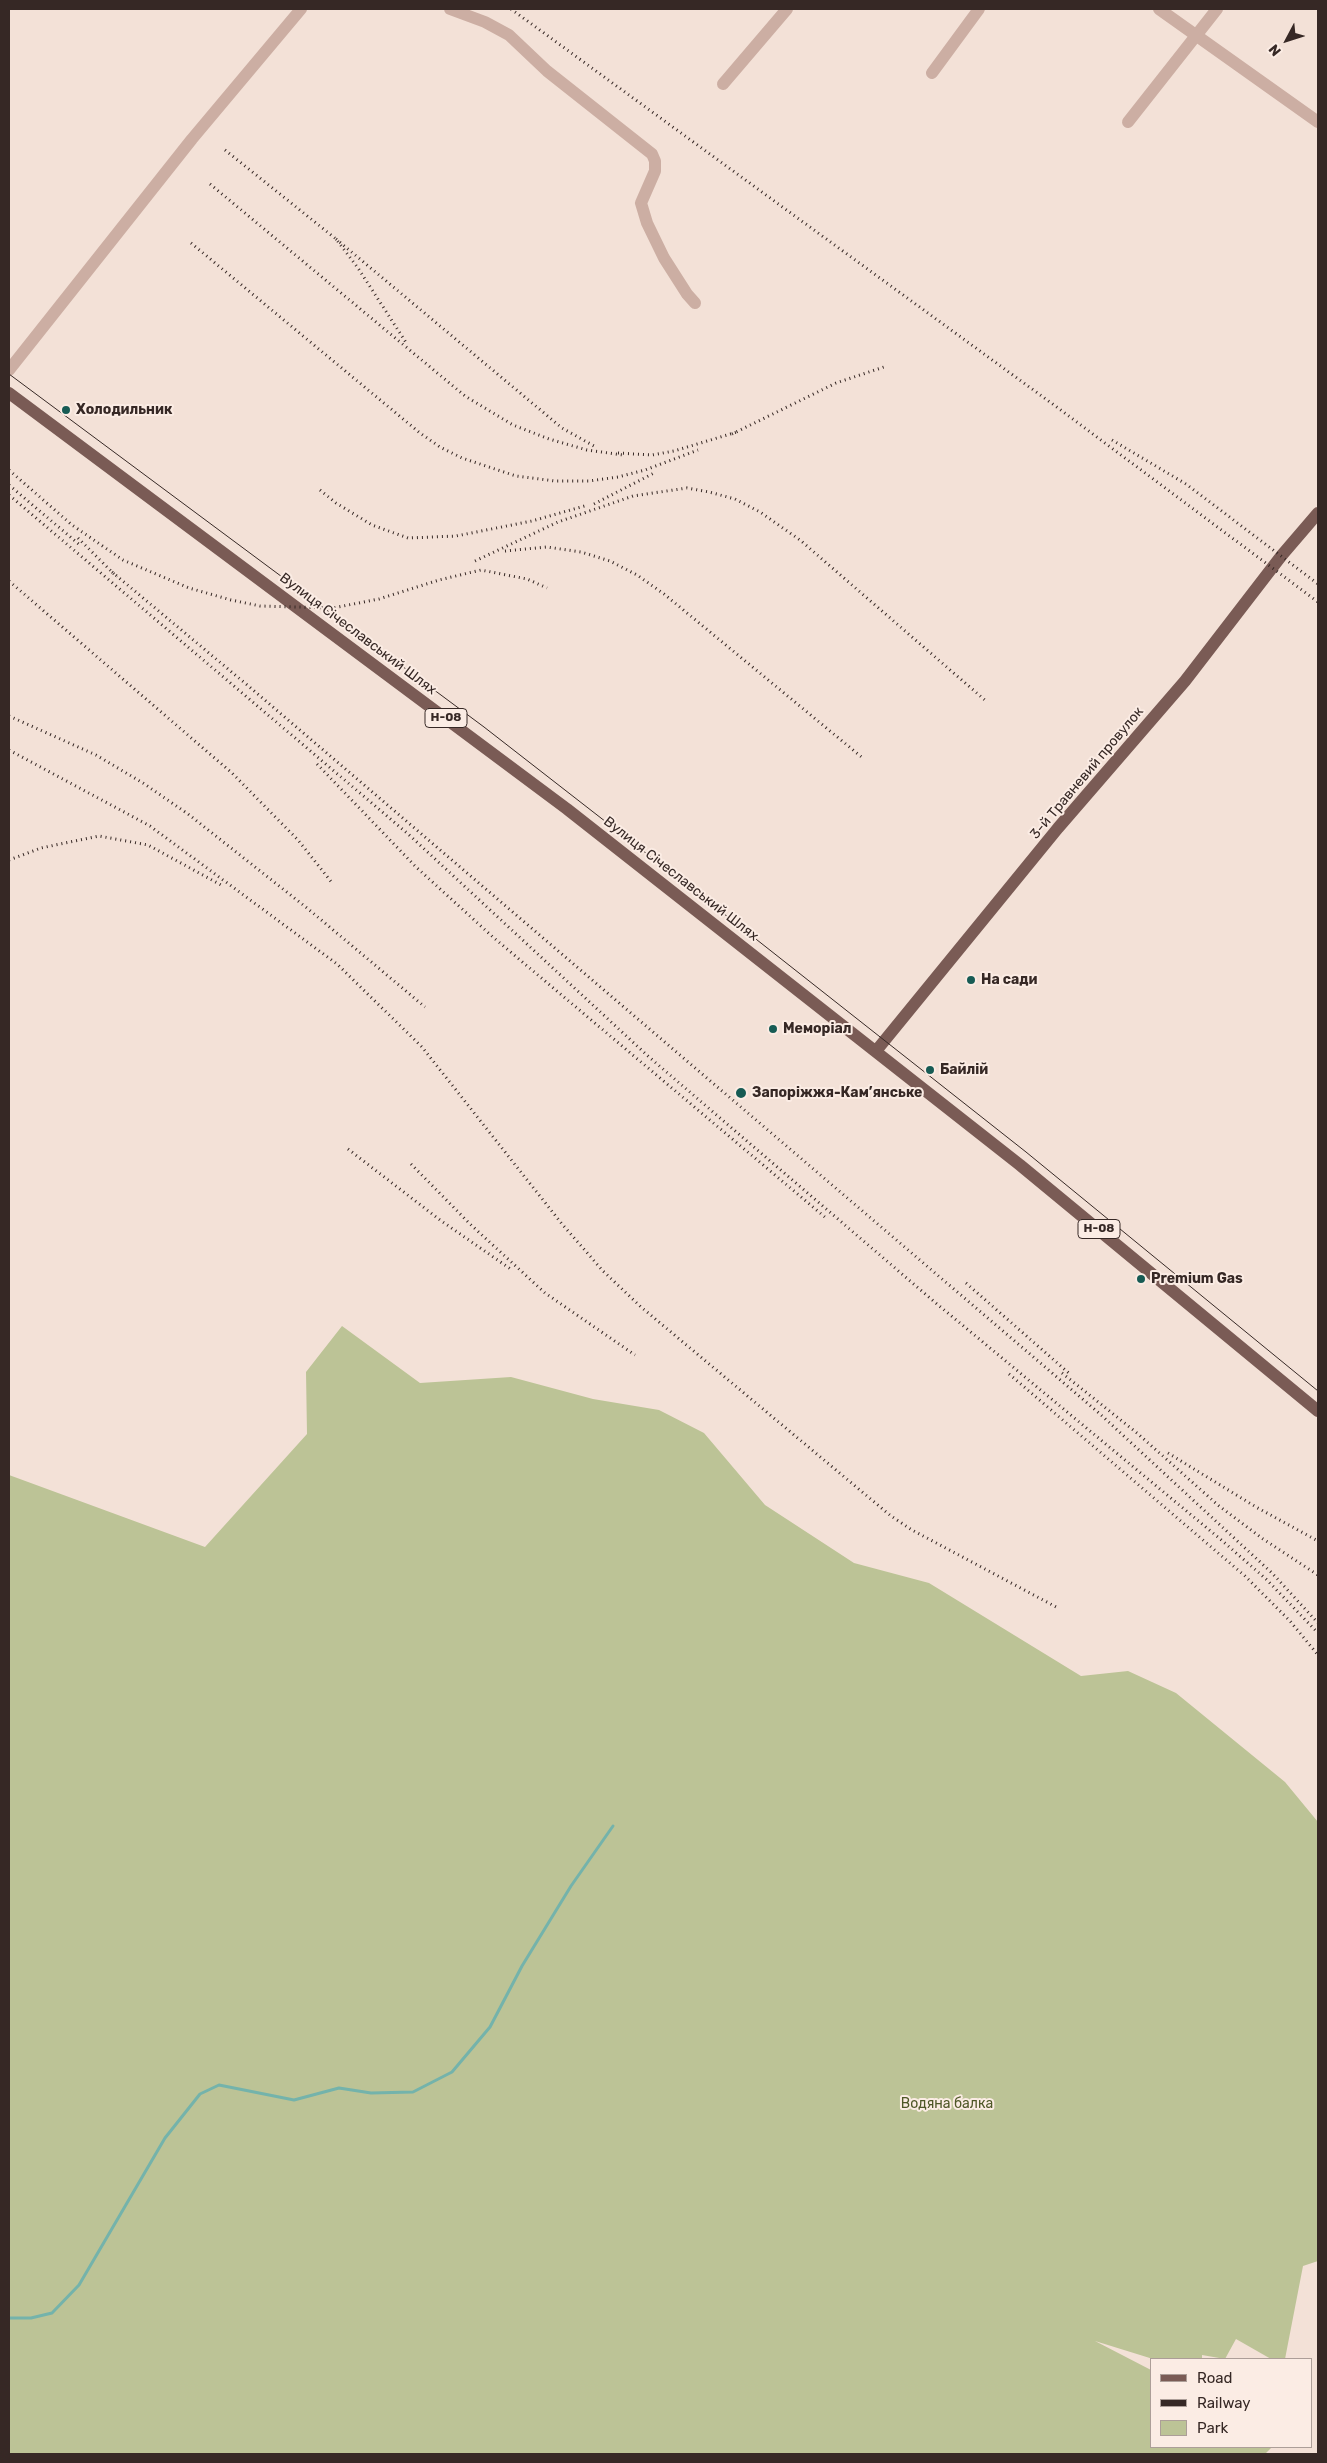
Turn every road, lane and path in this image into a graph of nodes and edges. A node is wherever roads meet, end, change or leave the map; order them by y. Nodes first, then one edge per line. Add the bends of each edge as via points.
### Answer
1 (301, 9) edge
2 (450, 9) edge
3 (787, 9) edge
4 (979, 9) edge
5 (1159, 9) edge
6 (1217, 9) edge
7 (1197, 36) junction
8 (932, 73) dead end
9 (724, 84) dead end
10 (1128, 122) dead end
11 (1318, 122) edge
12 (695, 303) dead end
13 (9, 370) edge
14 (9, 392) edge
15 (1318, 513) edge
16 (876, 1051) junction
17 (1318, 1411) edge

1 - 13 street via 192,139
2 - 12 street via 510,35 547,71 652,154 655,171 641,203 664,258
3 - 9 street
4 - 8 street
5 - 7 street
6 - 7 street
7 - 10 street
7 - 11 street
14 - 16 main road, Вулиця Січеславський Шлях / Н-08 via 567,809
15 - 16 main road, 3-й Травневий провулок via 1185,681 1058,828
16 - 17 main road, Вулиця Січеславський Шлях / Н-08 via 1152,1272

